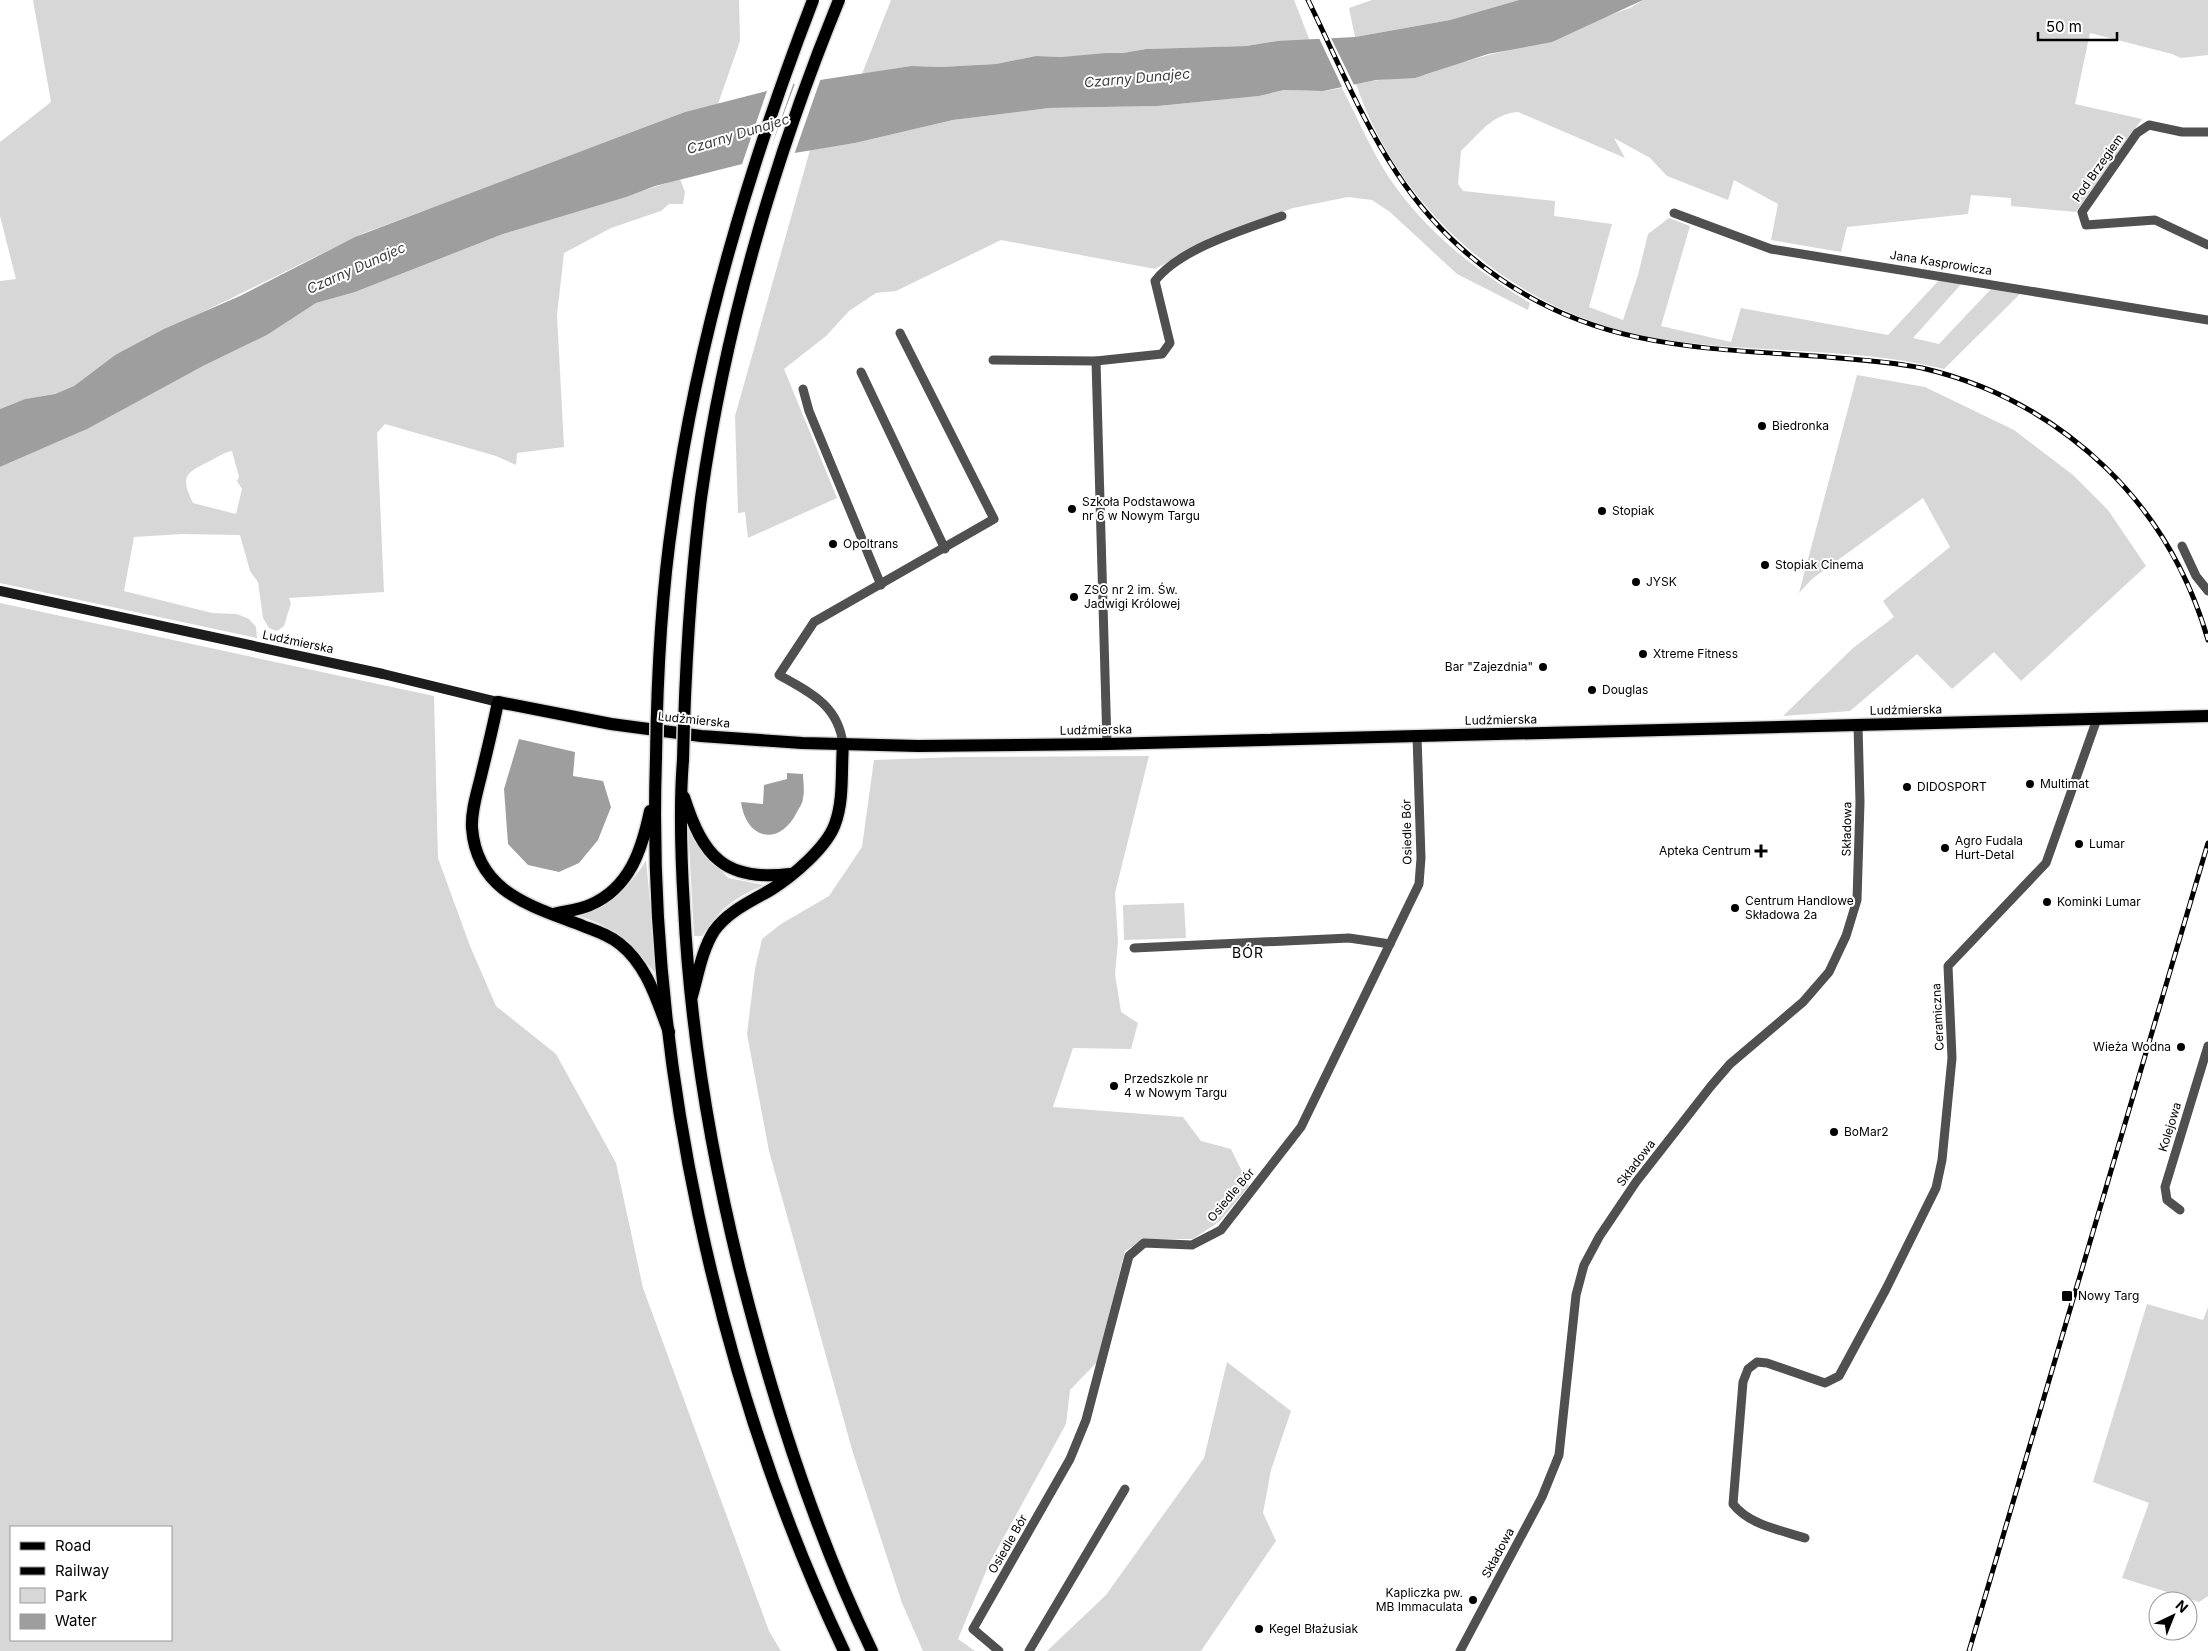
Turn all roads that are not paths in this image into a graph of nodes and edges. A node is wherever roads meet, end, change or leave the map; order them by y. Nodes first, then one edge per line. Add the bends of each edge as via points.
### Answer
1 (813, 0) edge
2 (838, 0) edge
3 (2208, 132) edge
4 (1674, 214) dead end
5 (1282, 216) dead end
6 (2208, 245) edge
7 (2208, 320) edge
8 (900, 332) dead end
9 (993, 360) dead end
10 (1096, 361) junction
11 (861, 372) dead end
12 (803, 389) dead end
13 (2182, 546) dead end
14 (945, 549) junction
15 (881, 585) junction
16 (0, 591) edge
17 (2208, 591) edge
18 (498, 702) junction
19 (2208, 716) edge
20 (2097, 719) junction
21 (1858, 725) junction
22 (1417, 736) junction
23 (843, 744) junction
24 (1107, 744) junction
25 (681, 787) junction
26 (655, 792) junction
27 (790, 874) junction
28 (553, 914) junction
29 (1390, 944) junction
30 (1134, 948) dead end
31 (690, 1003) junction
32 (669, 1032) junction
33 (2208, 1046) edge
34 (2180, 1210) dead end
35 (1126, 1490) dead end
36 (1805, 1538) dead end
37 (844, 1651) edge
38 (872, 1651) edge
39 (999, 1651) edge
40 (1029, 1651) edge
41 (1460, 1651) edge

1 - 26 main road, bridge via 740,210 690,417 673,515 664,598 658,664
2 - 25 main road, bridge via 769,196 722,380 694,562
3 - 6 street, Pod Brzegiem via 2182,132 2149,125 2137,133 2082,212 2086,225 2155,220
4 - 7 street, Jana Kasprowicza via 1772,249
5 - 10 street via 1221,238 1163,269 1155,281 1170,344 1162,354
8 - 14 street via 994,519
9 - 10 street
10 - 24 street
11 - 14 street
12 - 15 street via 809,411
13 - 17 street via 2196,576
14 - 15 street
15 - 23 street via 814,622 780,675 808,691 834,714 841,728
16 - 18 main road, Ludźmierska
18 - 23 main road, Ludźmierska via 584,719 701,736
18 - 28 main road via 474,810 474,840 484,867 502,890 519,901
19 - 20 main road, Ludźmierska
20 - 21 main road, Ludźmierska
20 - 36 street, Ceramiczna via 2046,863 1948,966 1952,1058 1942,1160 1936,1188 1886,1289 1838,1376 1825,1383 1757,1362 1748,1369 1743,1382 1733,1504 1740,1513 1758,1522
21 - 22 main road, Ludźmierska
21 - 41 street, Składowa via 1858,900 1846,936 1829,972 1803,1002 1730,1064 1711,1086 1636,1182 1584,1265 1576,1295 1559,1455 1542,1497
22 - 24 main road, Ludźmierska
22 - 29 street, Osiedle Bór via 1419,884
23 - 24 main road, Ludźmierska
23 - 27 main road via 836,823 823,846
25 - 27 main road via 700,839 720,862 748,875
25 - 31 main road via 680,850
26 - 28 main road via 642,846 620,884 591,905
26 - 32 main road via 658,914
27 - 31 main road via 732,913 715,931 705,948
28 - 32 main road via 607,935 621,944 636,960 649,982
29 - 30 street via 1349,938
29 - 39 street, Osiedle Bór via 1301,1128 1221,1230 1192,1245 1144,1244 1129,1256 1086,1420 1076,1444 973,1629
31 - 38 main road via 726,1215 763,1360 812,1510
32 - 37 main road via 679,1112 696,1202 735,1358 765,1454
33 - 34 street, Kolejowa via 2166,1187 2167,1200
35 - 40 street

